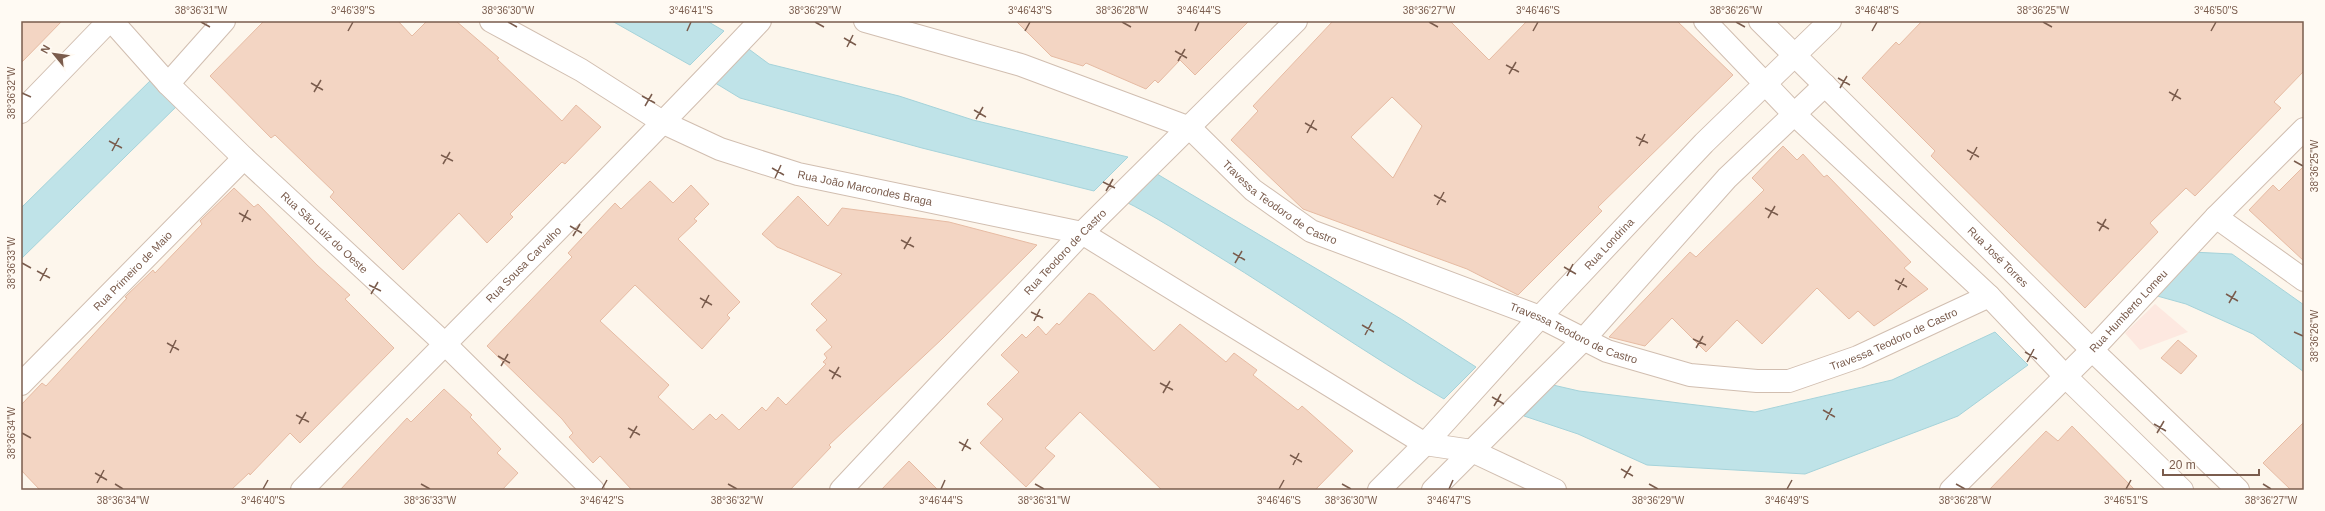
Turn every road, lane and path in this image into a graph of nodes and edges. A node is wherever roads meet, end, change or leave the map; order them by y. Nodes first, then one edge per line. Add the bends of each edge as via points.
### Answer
1 (111, 21) edge
2 (224, 21) edge
3 (491, 21) edge
4 (760, 21) edge
5 (865, 21) edge
6 (1296, 21) edge
7 (1705, 21) edge
8 (1760, 21) edge
9 (1830, 21) edge
10 (1794, 56) junction
11 (1766, 83) junction
12 (168, 84) junction
13 (1825, 85) junction
14 (21, 112) edge
15 (1794, 114) junction
16 (664, 123) junction
17 (1190, 128) junction
18 (2304, 129) edge
19 (244, 158) junction
20 (2216, 217) junction
21 (1082, 233) junction
22 (2304, 280) edge
23 (1989, 296) junction
24 (1540, 317) junction
25 (1584, 339) junction
26 (444, 343) junction
27 (2092, 350) junction
28 (2065, 376) junction
29 (21, 384) edge
30 (1425, 444) junction
31 (1472, 451) junction
32 (302, 490) edge
33 (593, 490) edge
34 (841, 490) edge
35 (1379, 490) edge
36 (1433, 490) edge
37 (1555, 490) edge
38 (1950, 490) edge
39 (2182, 490) edge
40 (2238, 490) edge

1 - 12 street, Rua São Luiz do Oeste
1 - 14 street
2 - 12 street
3 - 16 street, Rua João Marcondes Braga via 581,70
4 - 16 street, Rua Sousa Carvalho
5 - 17 street via 1021,65
6 - 17 street, Rua Teodoro de Castro
7 - 11 street
8 - 10 street, Rua José Torres
9 - 10 street, Rua Londrina
10 - 11 street, Rua Londrina
10 - 13 street, Rua José Torres
11 - 15 street
11 - 24 street, Rua Londrina via 1704,142
12 - 19 street, Rua São Luiz do Oeste
13 - 15 street
13 - 27 street, Rua José Torres
15 - 23 street
15 - 25 street via 1727,178
16 - 21 street, Rua João Marcondes Braga via 720,149 798,174
16 - 26 street, Rua Sousa Carvalho
17 - 21 street, Rua Teodoro de Castro
17 - 24 street, Travessa Teodoro de Castro via 1253,190 1311,231
18 - 20 street, Rua Humberto Lomeu
19 - 26 street, Rua São Luiz do Oeste
19 - 29 street, Rua Primeiro de Maio
20 - 22 street
20 - 27 street, Rua Humberto Lomeu
21 - 30 street
21 - 34 street, Rua Teodoro de Castro
23 - 25 street, Travessa Teodoro de Castro via 1858,357 1789,381 1690,375 1606,351
23 - 28 street
24 - 25 street, Travessa Teodoro de Castro
24 - 30 street, Rua Londrina
25 - 31 street
26 - 32 street, Rua Sousa Carvalho
26 - 33 street, Rua São Luiz do Oeste
27 - 28 street, Rua Humberto Lomeu
27 - 40 street, Rua José Torres
28 - 38 street, Rua Humberto Lomeu
28 - 39 street
30 - 31 street
30 - 35 street, Rua Londrina
31 - 36 street
31 - 37 street

